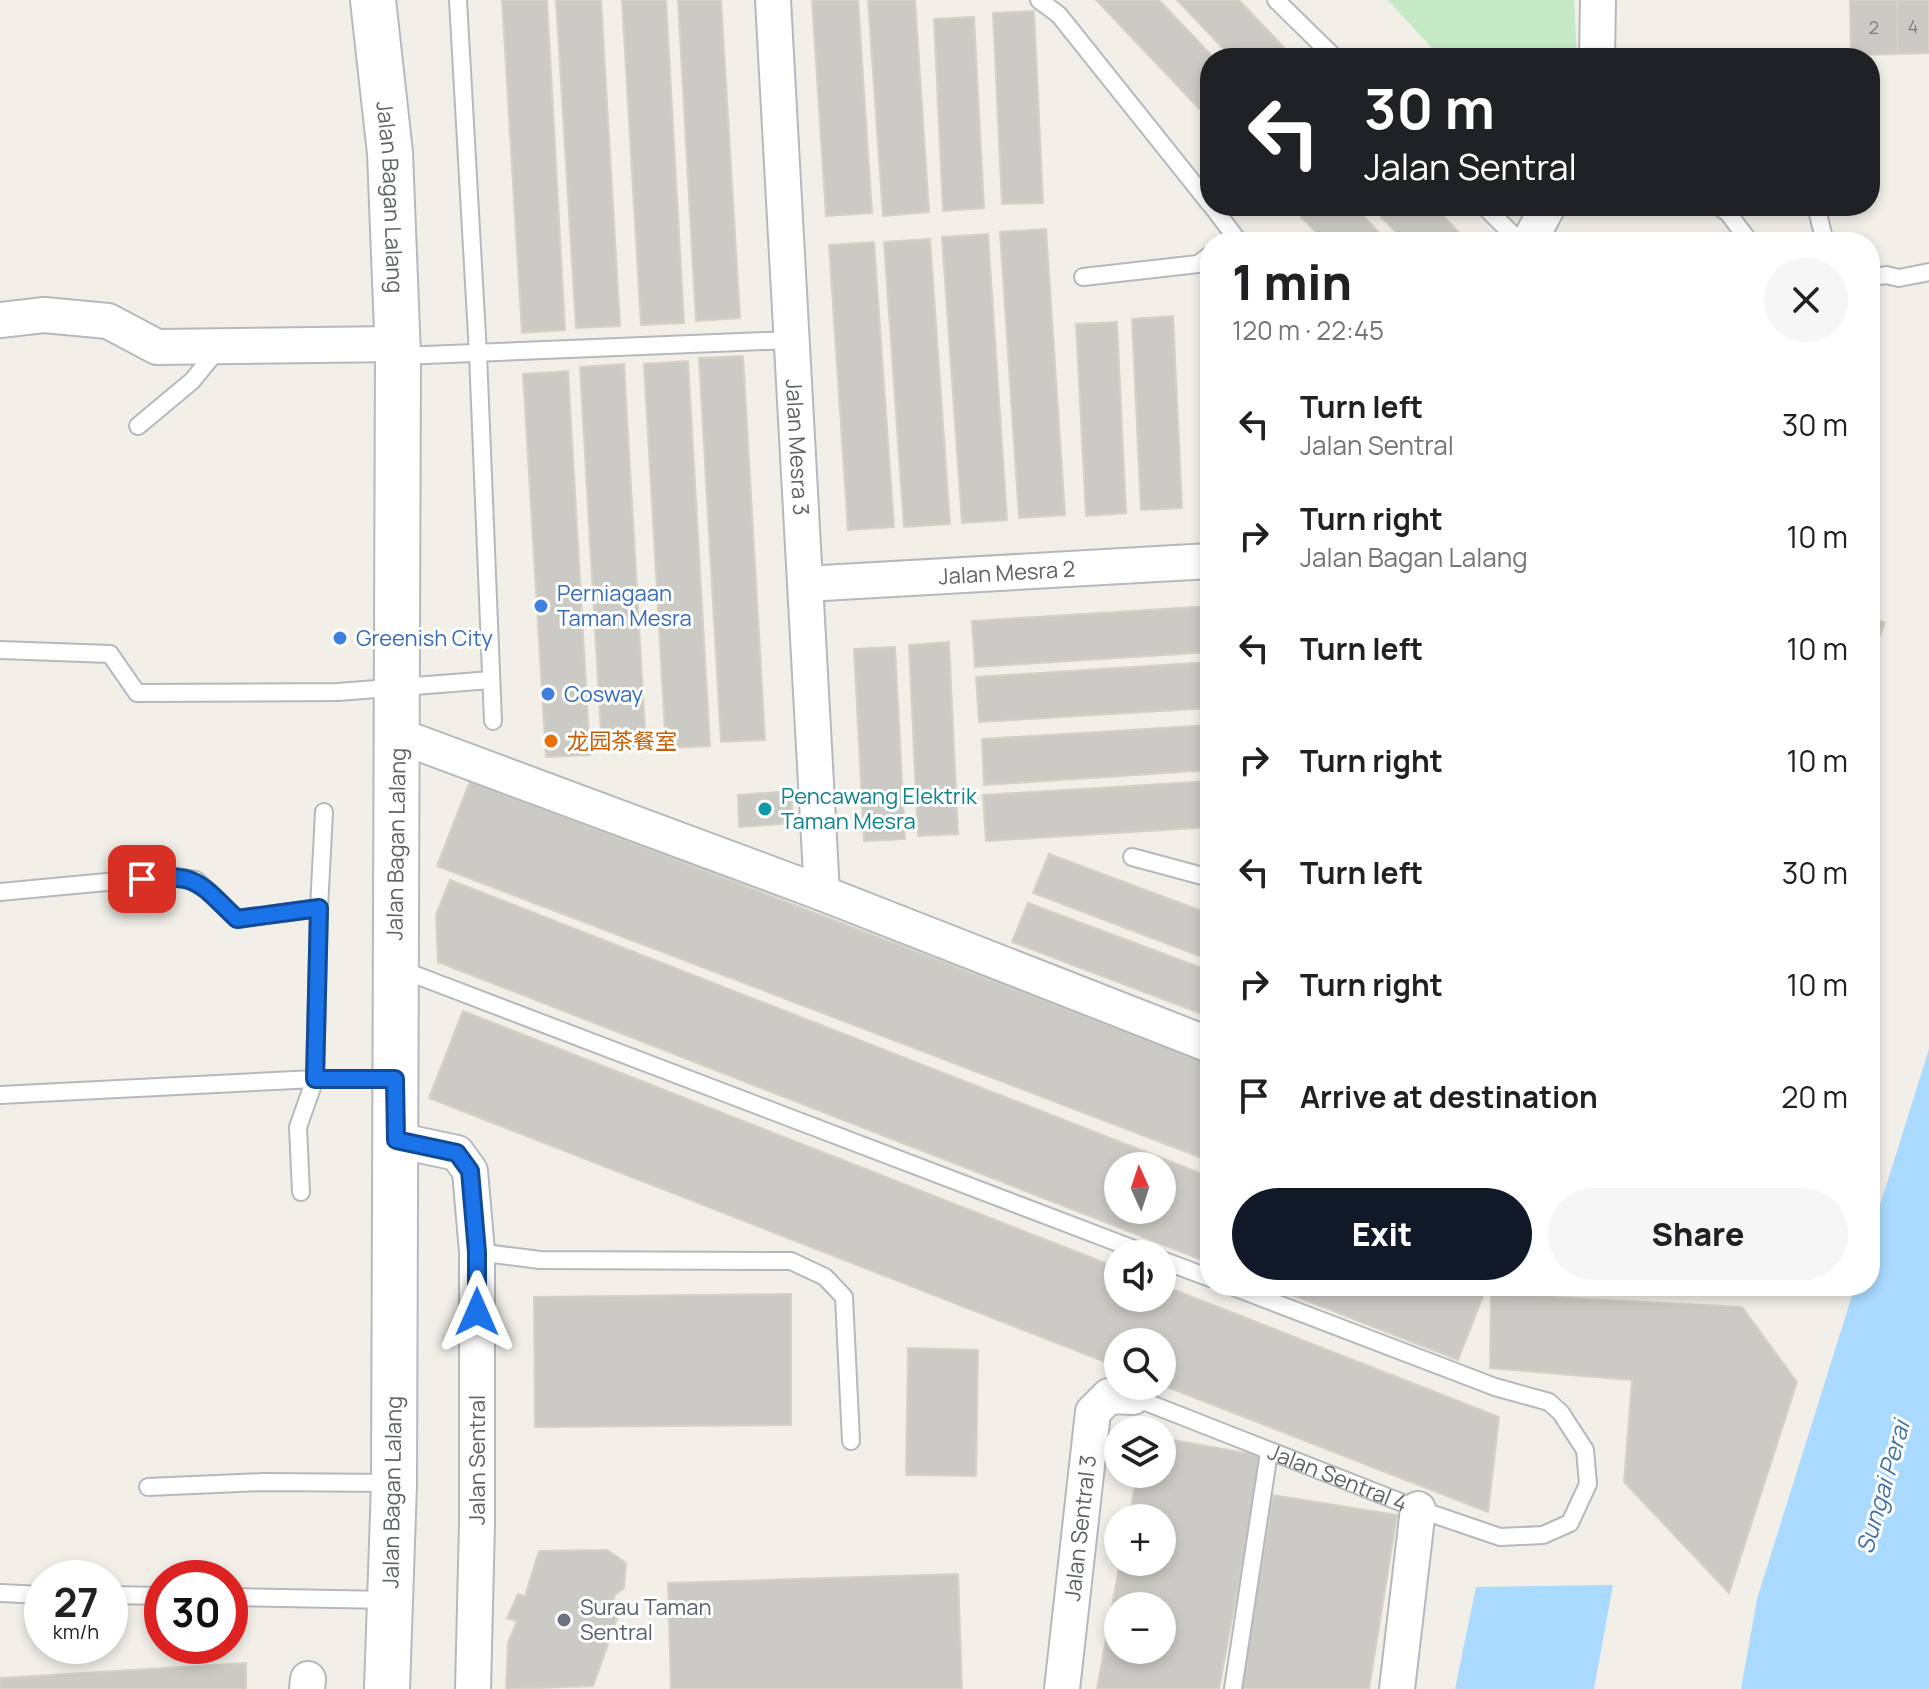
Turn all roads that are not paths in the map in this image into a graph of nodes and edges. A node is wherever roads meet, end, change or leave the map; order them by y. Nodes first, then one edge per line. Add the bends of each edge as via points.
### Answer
1 (373, 0) edge
2 (458, 0) edge
3 (773, 0) edge
4 (1039, 0) edge
5 (1276, 0) edge
6 (1598, 0) edge
7 (1325, 48) edge
8 (1597, 48) edge
9 (1200, 191) edge
10 (1494, 216) edge
11 (1510, 232) edge
12 (1200, 262) edge
13 (1929, 272) edge
14 (1880, 276) edge
15 (1083, 277) dead end
16 (0, 320) edge
17 (791, 340) junction
18 (219, 348) junction
19 (398, 350) junction
20 (478, 354) junction
21 (138, 426) dead end
22 (1200, 562) edge
23 (805, 584) junction
24 (0, 650) edge
25 (491, 680) junction
26 (398, 686) junction
27 (493, 721) dead end
28 (397, 735) junction
29 (324, 812) dead end
30 (1132, 857) dead end
31 (1200, 875) edge
32 (0, 892) edge
33 (822, 893) junction
34 (319, 908) junction
35 (395, 967) junction
36 (1200, 1041) edge
37 (315, 1079) junction
38 (395, 1079) junction
39 (0, 1095) edge
40 (396, 1140) junction
41 (301, 1192) dead end
42 (1110, 1240) edge
43 (477, 1252) junction
44 (1176, 1265) edge
45 (1200, 1274) edge
46 (1257, 1296) edge
47 (1105, 1400) edge
48 (1140, 1400) edge
49 (851, 1441) dead end
50 (1269, 1452) junction
51 (394, 1484) junction
52 (148, 1487) dead end
53 (1418, 1509) junction
54 (0, 1593) edge
55 (24, 1594) edge
56 (248, 1597) edge
57 (390, 1600) junction
58 (387, 1689) edge
59 (473, 1689) edge
60 (1062, 1689) edge
61 (1233, 1689) edge
62 (1397, 1689) edge

1 - 19 main road, Jalan Bagan Lalang via 390,153
2 - 20 lane
3 - 17 street, Jalan Mesra 3
4 - 9 lane via 1059,15
5 - 7 lane
6 - 8 street
10 - 11 lane
12 - 15 lane
13 - 14 lane
16 - 18 street via 44,315 108,321 157,347
17 - 20 lane
17 - 23 street, Jalan Mesra 3
18 - 19 street
18 - 21 lane via 192,381
19 - 20 lane
19 - 26 main road, Jalan Bagan Lalang
20 - 25 lane
22 - 23 street, Jalan Mesra 2
23 - 33 street, Jalan Mesra 3
24 - 26 lane via 110,654 137,693 338,692
25 - 26 lane
25 - 27 lane
26 - 28 main road, Jalan Bagan Lalang
28 - 33 street
28 - 35 main road, Jalan Bagan Lalang
29 - 34 lane
30 - 31 lane
32 - 34 lane via 170,876 196,880 237,919
33 - 36 street
34 - 37 lane
35 - 38 main road, Jalan Bagan Lalang
35 - 42 lane
37 - 38 lane
37 - 39 lane
37 - 41 lane via 298,1127
38 - 40 main road, Jalan Bagan Lalang
40 - 43 street, Jalan Sentral via 457,1153 470,1171
40 - 51 main road, Jalan Bagan Lalang
43 - 49 lane via 540,1260 791,1261 825,1277 844,1297
43 - 59 street, Jalan Sentral
44 - 45 lane
46 - 53 lane via 1495,1387 1549,1402 1585,1450 1588,1484 1570,1523 1543,1535 1500,1537
47 - 60 street, Jalan Sentral 3 via 1093,1412
48 - 50 lane, Jalan Sentral 4
50 - 53 lane, Jalan Sentral 4
50 - 61 lane
51 - 52 lane
51 - 57 main road, Jalan Bagan Lalang
53 - 62 street, Jalan Sentral 4
54 - 55 lane
56 - 57 lane
57 - 58 main road, Jalan Bagan Lalang

